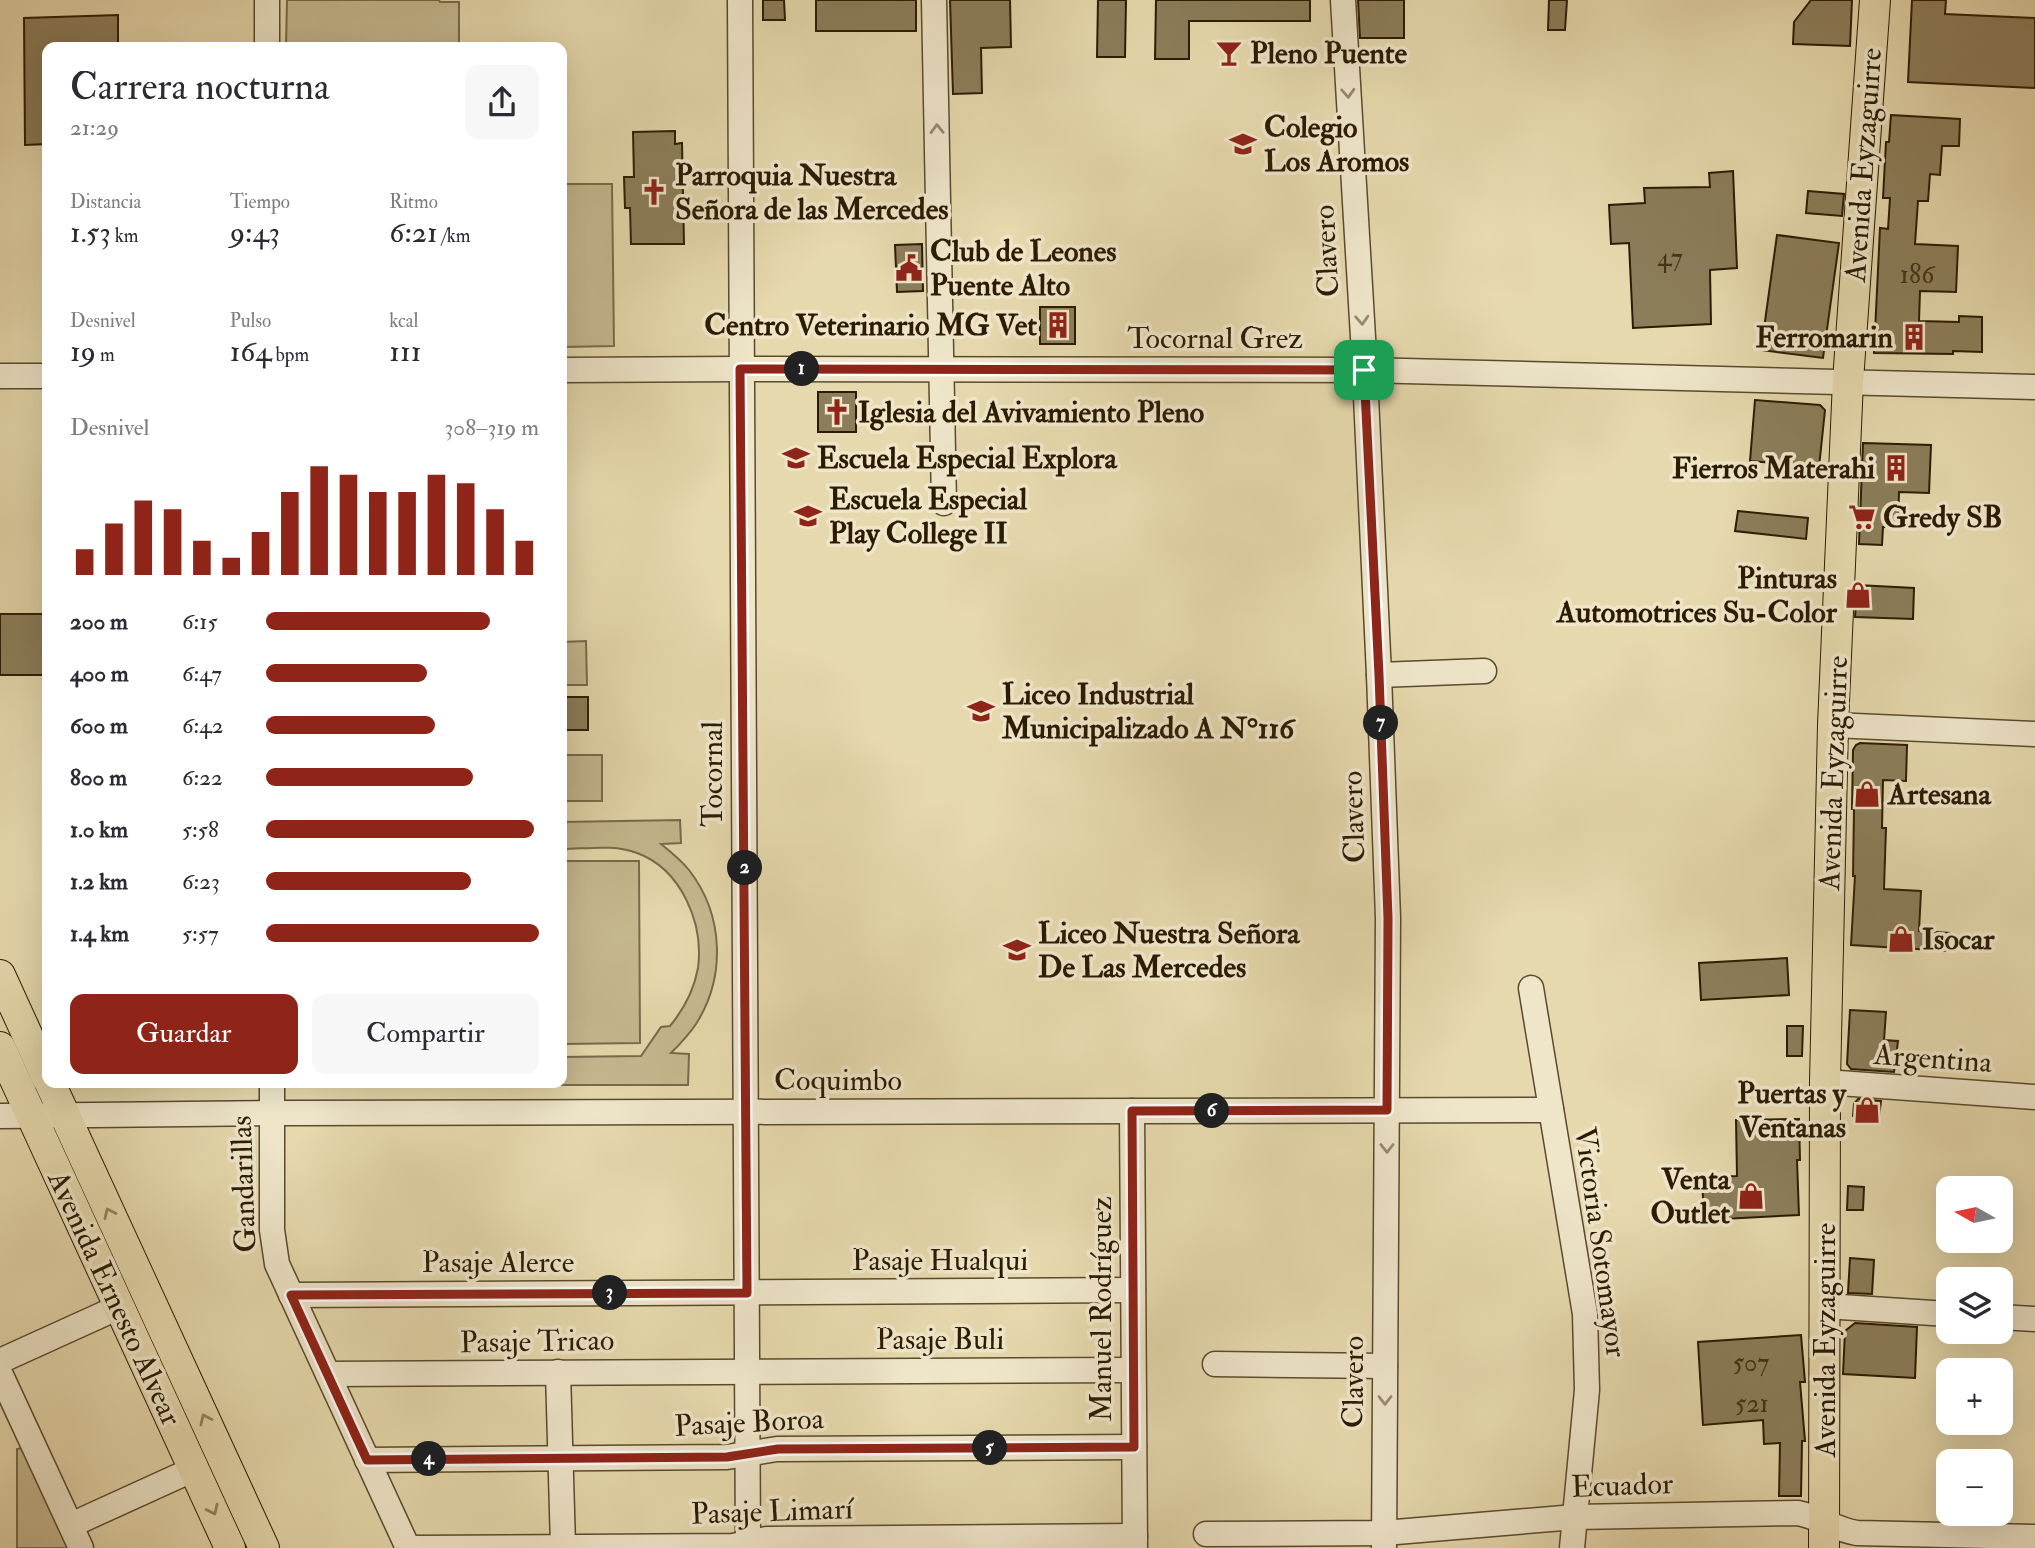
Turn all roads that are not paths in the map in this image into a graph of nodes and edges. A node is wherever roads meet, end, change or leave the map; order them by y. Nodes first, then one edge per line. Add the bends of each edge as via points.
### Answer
1 (267, 0) edge
2 (740, 0) edge
3 (934, 0) edge
4 (1343, 0) edge
5 (1875, 0) edge
6 (267, 42) edge
7 (740, 369) junction
8 (942, 369) junction
9 (567, 370) edge
10 (1364, 370) junction
11 (0, 376) edge
12 (42, 376) edge
13 (1848, 381) junction
14 (2035, 387) edge
15 (944, 503) dead end
16 (1484, 671) dead end
17 (1379, 675) junction
18 (1833, 724) junction
19 (2035, 734) edge
20 (0, 975) edge
21 (1531, 988) dead end
22 (0, 1047) edge
23 (42, 1067) edge
24 (1825, 1082) junction
25 (52, 1088) edge
26 (272, 1088) edge
27 (2035, 1097) edge
28 (1387, 1110) junction
29 (1551, 1110) junction
30 (746, 1111) junction
31 (1132, 1111) junction
32 (272, 1113) junction
33 (64, 1115) junction
34 (0, 1116) edge
35 (31, 1116) junction
36 (1133, 1290) junction
37 (747, 1293) junction
38 (291, 1295) junction
39 (1825, 1306) junction
40 (119, 1307) junction
41 (1936, 1313) edge
42 (2013, 1318) edge
43 (2035, 1319) edge
44 (0, 1361) edge
45 (1215, 1364) dead end
46 (1385, 1366) junction
47 (1133, 1370) junction
48 (748, 1371) junction
49 (558, 1372) junction
50 (0, 1373) edge
51 (328, 1374) junction
52 (12, 1425) edge
53 (1134, 1447) junction
54 (748, 1454) junction
55 (560, 1458) junction
56 (367, 1460) junction
57 (194, 1469) junction
58 (1575, 1517) junction
59 (71, 1525) junction
60 (1206, 1534) dead end
61 (1824, 1535) edge
62 (2035, 1537) edge
63 (1384, 1541) edge
64 (1135, 1542) edge
65 (748, 1545) edge
66 (563, 1546) junction
67 (81, 1548) edge
68 (230, 1548) edge
69 (264, 1548) edge
70 (410, 1548) edge
71 (1572, 1548) edge

1 - 6 street
2 - 7 street, Tocornal
8 -> 3 street
4 -> 10 street, Clavero
5 - 13 main road, Avenida Eyzaguirre
7 - 8 street, Tocornal Grez
7 - 9 street, Tocornal Grez
7 - 30 street, Tocornal
8 - 10 street, Tocornal Grez
8 - 15 street
10 - 13 street, Tocornal Grez
10 - 17 street, Clavero
11 - 12 street
13 - 14 street, Tocornal Grez
13 - 18 main road, Avenida Eyzaguirre
16 - 17 street
17 - 28 street, Clavero via 1388,918
18 - 19 street
18 - 24 main road, Avenida Eyzaguirre
20 - 23 main road
21 - 29 street, Victoria Sotomayor
22 - 35 main road, Avenida Ernesto Alvear
24 - 27 street, Argentina
24 - 39 main road, Avenida Eyzaguirre
25 - 33 main road, Avenida Ernesto Alvear
26 - 32 street, Gandarillas
28 - 29 street, Coquimbo
28 - 31 street, Coquimbo
28 -> 46 street, Clavero
29 - 58 street, Victoria Sotomayor via 1585,1314 1587,1390
30 - 31 street, Coquimbo
30 - 32 street, Coquimbo
30 - 37 street, Tocornal
31 - 36 street, Manuel Rodríguez
32 - 33 street, Coquimbo
32 - 38 street, Gandarillas via 273,1242
33 - 35 street, Coquimbo
69 -> 33 main road, Avenida Ernesto Alvear
34 - 35 street, Coquimbo
35 - 40 main road, Avenida Ernesto Alvear
36 - 37 street, Pasaje Hualqui
36 - 47 street, Manuel Rodríguez
37 - 38 street, Pasaje Alerce
37 - 48 street, Tocornal
38 - 51 street, Gandarillas
39 - 41 street
39 - 61 main road, Avenida Eyzaguirre
40 - 44 street
40 - 57 main road, Avenida Ernesto Alvear
42 - 43 street
45 - 46 street
46 -> 63 street, Clavero
47 - 48 street, Pasaje Buli
47 - 53 street, Manuel Rodríguez
48 - 49 street, Pasaje Tricao
48 - 54 street, Tocornal
49 - 51 street, Pasaje Tricao
49 - 55 street
50 - 52 street
51 - 56 street, Gandarillas
52 - 59 street
53 - 54 street, Pasaje Boroa via 778,1449
53 - 64 street, Manuel Rodríguez
54 - 55 street, Pasaje Boroa
54 - 65 street, Tocornal
55 - 56 street, Pasaje Boroa
55 - 66 street
56 - 70 street, Gandarillas
57 - 59 street
57 -> 68 main road, Avenida Ernesto Alvear
58 - 61 street, Ecuador via 1798,1513 1809,1515
58 - 63 street, Ecuador
58 - 71 street, Victoria Sotomayor
59 - 67 street
60 - 63 street, Ecuador
61 - 62 street, Ecuador via 1835,1528 1857,1534
64 - 65 street, Pasaje Limarí via 767,1539
65 - 66 street, Pasaje Limarí
66 - 70 street, Pasaje Limarí

